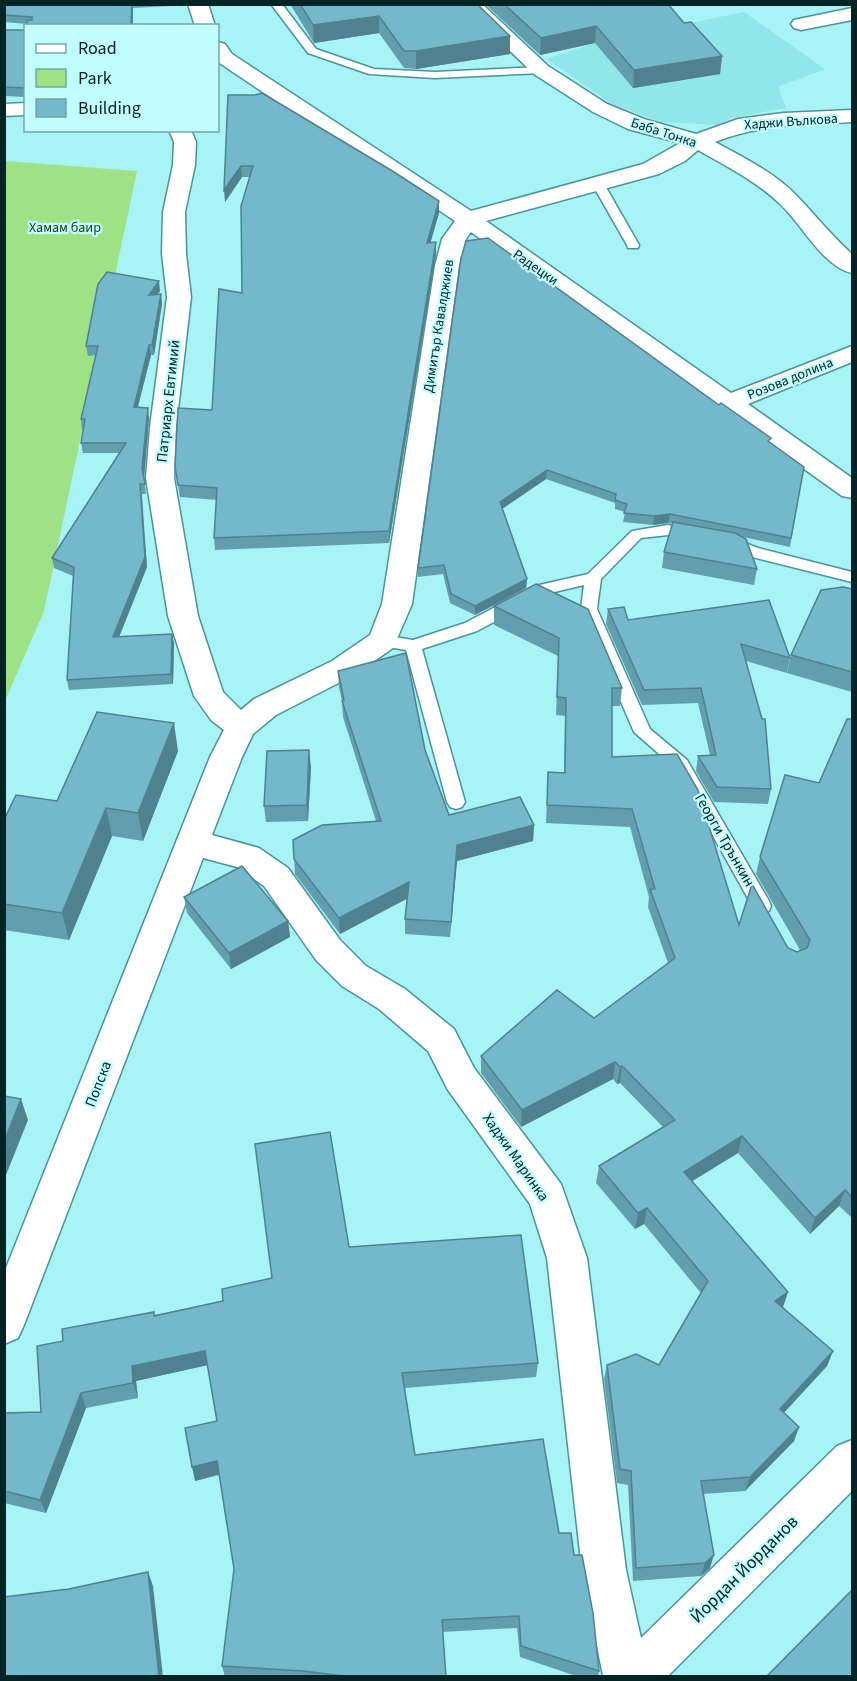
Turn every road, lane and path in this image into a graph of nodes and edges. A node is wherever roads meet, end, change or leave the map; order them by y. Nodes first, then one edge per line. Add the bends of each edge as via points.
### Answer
1 (198, 4) edge
2 (276, 4) edge
3 (470, 4) edge
4 (852, 14) edge
5 (204, 24) edge
6 (801, 24) dead end
7 (219, 49) edge
8 (541, 70) junction
9 (24, 109) edge
10 (4, 110) edge
11 (852, 116) edge
12 (181, 132) edge
13 (697, 141) junction
14 (597, 182) junction
15 (468, 219) junction
16 (633, 245) dead end
17 (852, 267) edge
18 (852, 353) edge
19 (728, 403) junction
20 (852, 490) edge
21 (852, 577) edge
22 (593, 578) junction
23 (382, 641) junction
24 (414, 646) junction
25 (241, 727) junction
26 (456, 802) dead end
27 (192, 843) junction
28 (770, 918) edge
29 (4, 1325) edge
30 (852, 1461) edge
31 (626, 1677) edge
32 (636, 1677) edge

1 - 5 street
2 - 8 lane via 312,51 373,72 435,75
3 - 8 street, Баба Тонка
4 - 6 street
7 - 15 street, Радецки via 225,58
8 - 13 street, Баба Тонка via 600,108 636,124
9 - 10 street
11 - 13 street, Хаджи Вълкова via 738,125
12 - 25 street, Патриарх Евтимий via 185,142 184,165 174,213 179,297 160,478 183,616 210,696
13 - 14 street via 651,169
13 - 17 street, Баба Тонка via 745,167 789,199 822,240
14 - 15 street
14 - 16 lane
15 - 19 street, Радецки
15 - 23 street, Димитър Кавалджиев via 454,238 447,266 397,604
18 - 19 street, Розова долина
19 - 20 street, Радецки
21 - 22 lane via 753,552 737,543 668,530 637,534
22 - 24 lane via 541,590 471,627
22 - 28 lane, Георги Трънкин via 589,609 643,732 681,764
23 - 24 lane
23 - 25 street via 343,668 265,706
24 - 26 lane
25 - 27 street, Попска
27 - 29 street, Попска
27 - 31 street, Хаджи Маринка via 247,856 276,877 328,950 354,976 392,999 441,1041 461,1079 547,1196 567,1258 604,1570
30 - 32 street, Йордан Йорданов

